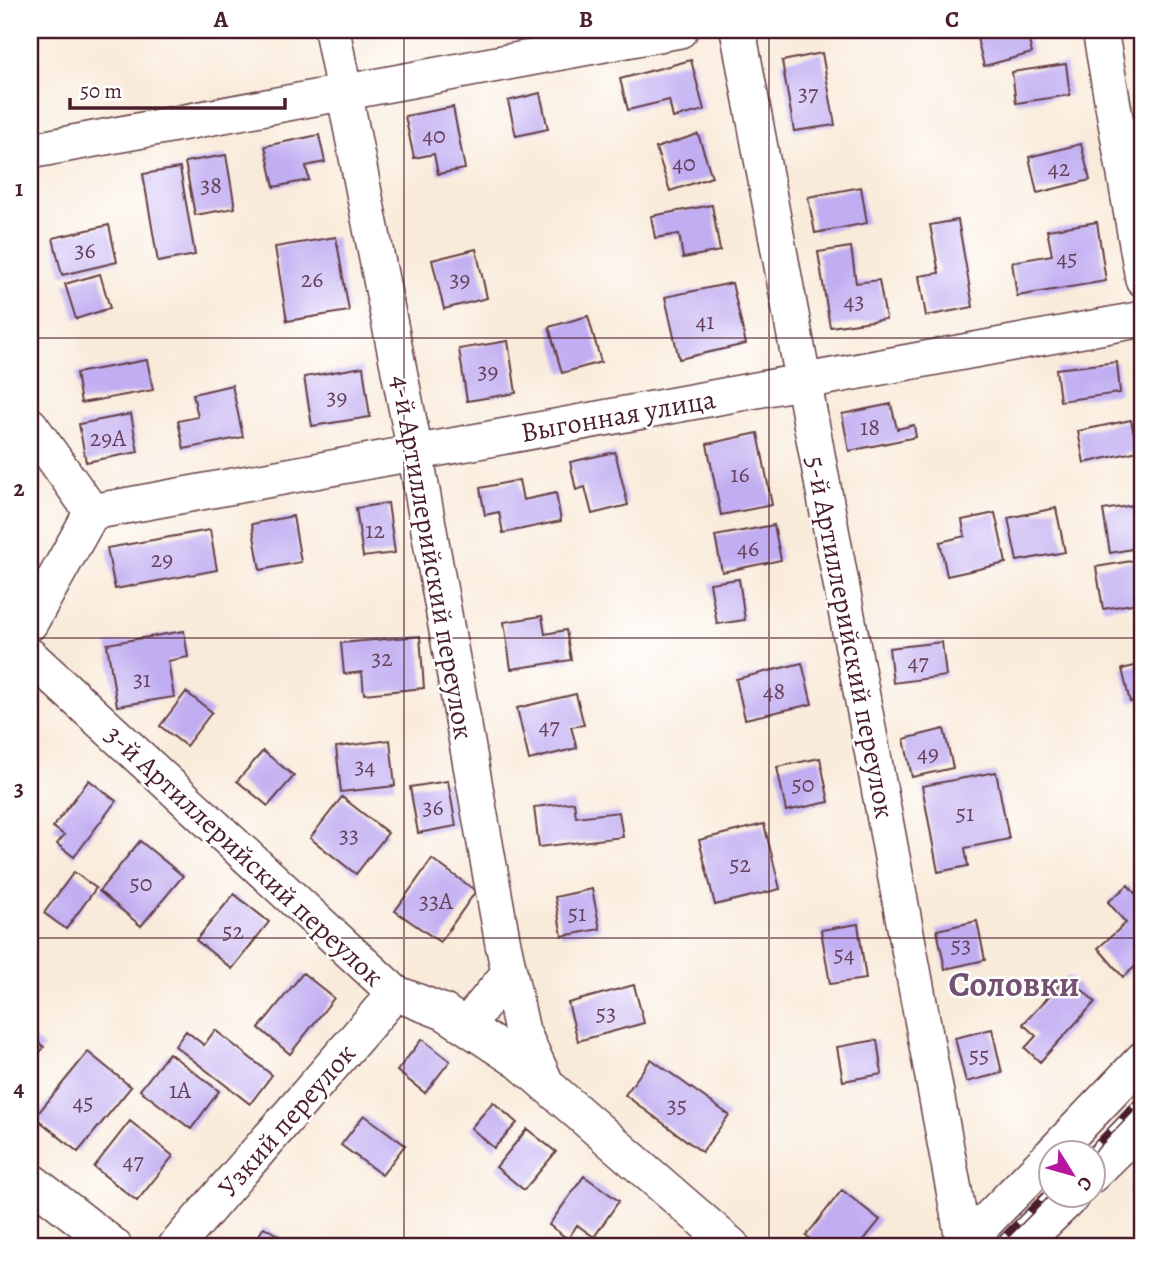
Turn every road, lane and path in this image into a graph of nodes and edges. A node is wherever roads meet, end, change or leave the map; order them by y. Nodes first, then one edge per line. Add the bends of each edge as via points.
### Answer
1 (332, 30) edge
2 (680, 30) edge
3 (738, 30) edge
4 (1100, 30) edge
5 (344, 91) junction
6 (30, 151) edge
7 (1143, 279) edge
8 (1143, 320) edge
9 (804, 381) junction
10 (30, 425) edge
11 (415, 452) junction
12 (92, 512) junction
13 (30, 623) edge
14 (30, 656) edge
15 (509, 973) junction
16 (395, 993) junction
17 (466, 1026) junction
18 (1143, 1059) edge
19 (545, 1082) junction
20 (1143, 1125) edge
21 (1065, 1140) edge
22 (1106, 1162) edge
23 (1036, 1170) edge
24 (30, 1180) edge
25 (1057, 1210) edge
26 (96, 1241) edge
27 (963, 1245) edge
28 (176, 1246) edge
29 (732, 1246) edge
30 (1020, 1246) edge

1 - 5 street, 4-й Артиллерийский переулок
2 - 5 street
3 - 9 street, 5-й Артиллерийский переулок
4 - 7 street
5 - 6 street
5 - 11 street, 4-й Артиллерийский переулок
8 - 9 street, Выгонная улица
9 - 11 street, Выгонная улица
9 - 27 street, 5-й Артиллерийский переулок
10 - 12 street
11 - 12 street, Выгонная улица
11 - 15 street, 4-й Артиллерийский переулок
12 - 13 street
14 - 16 street, 3-й Артиллерийский переулок
15 - 17 street
15 - 19 street, 4-й Артиллерийский переулок via 522,1031
16 - 17 street, 3-й Артиллерийский переулок
16 - 28 street, Узкий переулок
17 - 19 street, 3-й Артиллерийский переулок
18 - 21 street
19 - 29 street, 3-й Артиллерийский переулок
20 - 22 street
23 - 27 street
24 - 26 street
25 - 30 street

